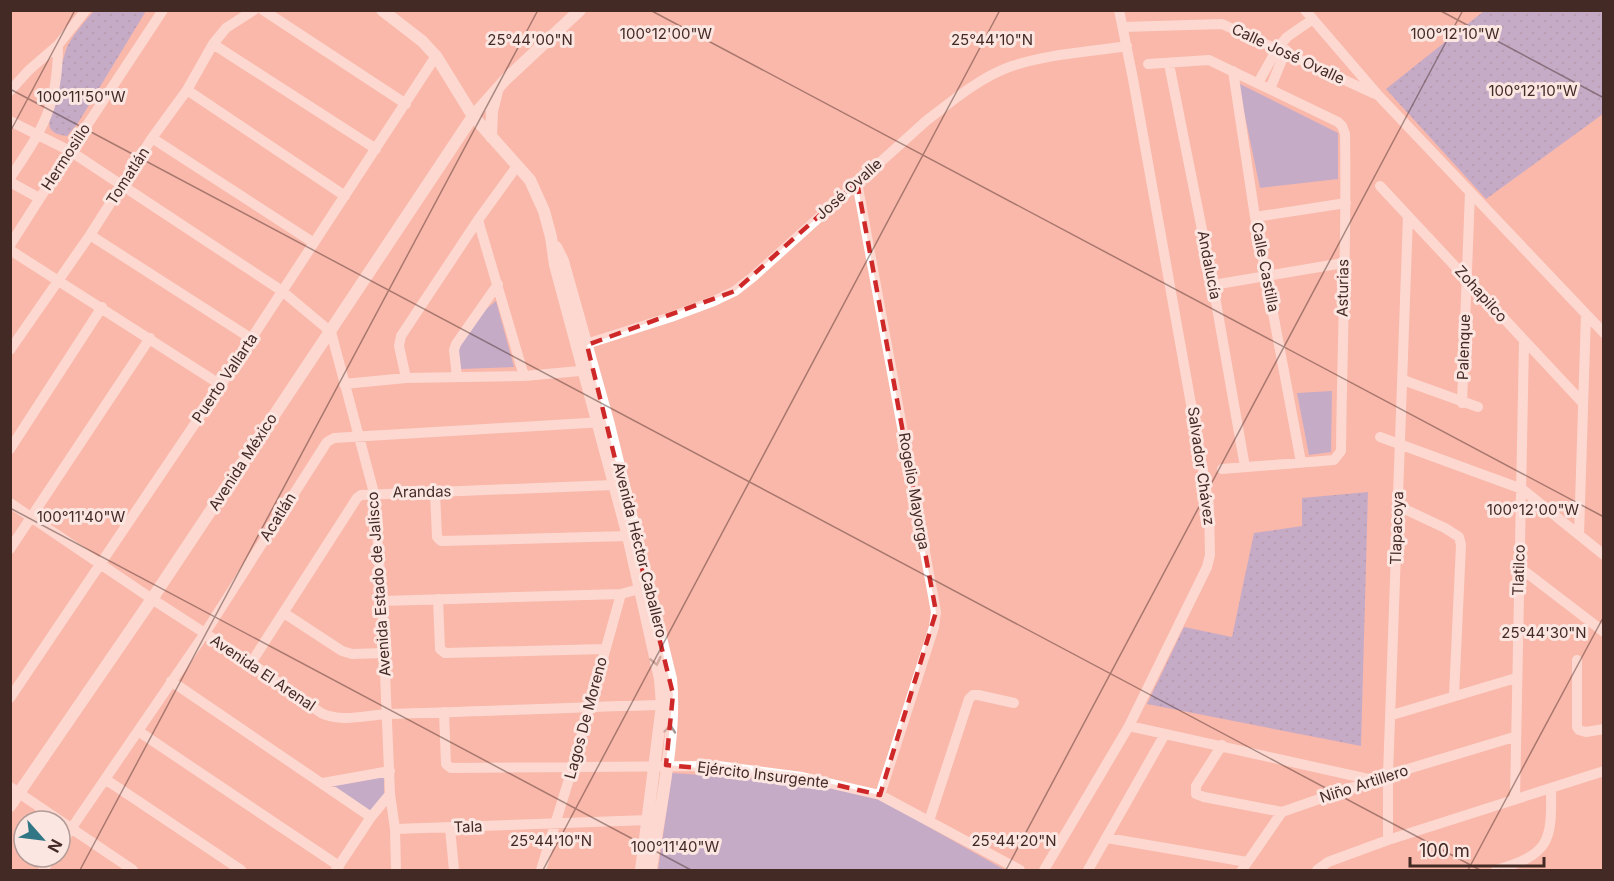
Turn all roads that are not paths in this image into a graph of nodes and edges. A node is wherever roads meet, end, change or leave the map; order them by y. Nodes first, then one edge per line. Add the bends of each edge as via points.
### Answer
1 (86, 10) edge
2 (164, 10) edge
3 (254, 10) edge
4 (263, 10) edge
5 (382, 10) edge
6 (580, 10) edge
7 (1119, 10) edge
8 (1305, 10) edge
9 (1313, 19) junction
10 (1123, 27) junction
11 (213, 44) junction
12 (58, 45) junction
13 (1127, 46) junction
14 (1281, 51) junction
15 (436, 56) junction
16 (1148, 64) dead end
17 (1169, 64) junction
18 (1233, 71) junction
19 (1258, 83) junction
20 (498, 88) junction
21 (1270, 89) junction
22 (188, 90) junction
23 (10, 91) edge
24 (1378, 95) junction
25 (406, 104) junction
26 (473, 116) junction
27 (10, 121) edge
28 (40, 134) junction
29 (491, 137) junction
30 (152, 138) junction
31 (376, 149) junction
32 (70, 150) junction
33 (517, 166) junction
34 (10, 180) edge
35 (857, 182) junction
36 (122, 185) junction
37 (1380, 186) dead end
38 (1470, 192) junction
39 (345, 196) junction
40 (39, 198) junction
41 (1346, 203) junction
42 (1408, 216) junction
43 (1255, 218) junction
44 (478, 220) junction
45 (90, 235) junction
46 (314, 243) junction
47 (10, 244) edge
48 (10, 250) edge
49 (1343, 263) junction
50 (1267, 277) junction
51 (1466, 278) junction
52 (58, 279) junction
53 (498, 284) junction
54 (1213, 285) junction
55 (282, 291) junction
56 (102, 307) junction
57 (1586, 315) junction
58 (331, 332) junction
59 (1604, 333) edge
60 (150, 338) junction
61 (252, 339) junction
62 (1524, 342) junction
63 (582, 345) junction
64 (10, 350) edge
65 (589, 370) junction
66 (524, 376) junction
67 (457, 377) junction
68 (406, 378) junction
69 (1403, 380) junction
70 (345, 384) junction
71 (221, 385) junction
72 (1582, 402) junction
73 (1462, 403) junction
74 (1478, 407) dead end
75 (603, 422) junction
76 (1380, 437) dead end
77 (359, 438) junction
78 (1401, 445) junction
79 (10, 450) edge
80 (1301, 462) junction
81 (1245, 467) junction
82 (1222, 469) dead end
83 (613, 485) junction
84 (1522, 489) junction
85 (435, 492) junction
86 (374, 493) junction
87 (10, 503) edge
88 (1398, 506) junction
89 (32, 516) junction
90 (632, 535) junction
91 (1579, 535) junction
92 (10, 549) edge
93 (1604, 555) edge
94 (101, 564) junction
95 (1519, 567) junction
96 (644, 587) junction
97 (621, 594) junction
98 (152, 599) junction
99 (438, 599) junction
100 (382, 601) junction
101 (284, 613) junction
102 (1604, 632) edge
103 (204, 633) junction
104 (605, 649) junction
105 (383, 653) junction
106 (1577, 660) dead end
107 (251, 663) junction
108 (1516, 678) junction
109 (171, 681) junction
110 (1454, 695) junction
111 (10, 698) edge
112 (666, 698) junction
113 (1014, 703) dead end
114 (590, 707) junction
115 (444, 712) junction
116 (388, 714) junction
117 (1392, 715) junction
118 (1129, 726) junction
119 (1604, 729) edge
120 (138, 731) junction
121 (1165, 734) junction
122 (1515, 737) junction
123 (1222, 746) junction
124 (660, 765) junction
125 (573, 766) junction
126 (390, 771) junction
127 (1604, 771) edge
128 (1388, 775) junction
129 (105, 779) junction
130 (1373, 780) junction
131 (322, 783) junction
132 (1551, 788) junction
133 (15, 790) edge
134 (390, 794) junction
135 (880, 795) junction
136 (1515, 798) junction
137 (10, 806) edge
138 (43, 809) edge
139 (1282, 812) junction
140 (371, 817) junction
141 (649, 820) junction
142 (929, 820) junction
143 (556, 823) junction
144 (72, 827) edge
145 (450, 828) junction
146 (72, 829) edge
147 (394, 829) junction
148 (1107, 838) junction
149 (1388, 840) junction
150 (1340, 858) junction
151 (118, 866) edge
152 (1245, 866) edge
153 (337, 868) edge
154 (1513, 868) edge
155 (133, 870) edge
156 (241, 870) edge
157 (396, 870) edge
158 (454, 870) edge
159 (541, 870) edge
160 (641, 870) edge
161 (651, 870) edge
162 (1020, 870) edge
163 (1044, 870) edge
164 (1088, 870) edge
165 (1317, 870) edge
166 (1343, 870) edge
167 (1496, 870) edge

1 - 12 street
2 - 32 street, Hermosillo
3 - 11 street, Tomatlán via 226,28
4 - 25 street
5 - 15 main road, Avenida Héctor Caballero
6 - 20 main road, Avenida México
7 - 10 street, Salvador Chávez
8 - 9 street
9 - 14 street via 1287,37
9 - 24 street
10 - 13 street, Salvador Chávez
10 - 14 street, Calle José Ovalle via 1222,24
11 - 22 street, Tomatlán
11 - 31 street
12 - 23 street
12 - 28 street via 55,92
13 - 35 street, José Ovalle via 1031,61 989,77 926,121
13 - 118 street, Salvador Chávez via 1190,389 1210,528 1207,567
14 - 19 street
14 - 21 street
14 - 24 street, Calle José Ovalle
15 - 25 street, Puerto Vallarta
15 - 26 main road, Avenida Héctor Caballero
16 - 17 street
17 - 18 street via 1209,60
17 - 54 street, Andalucía
18 - 19 street
18 - 43 street, Calle Castilla
19 - 21 street
20 - 26 main road, Avenida México
20 - 29 main road
21 - 41 street, Asturias via 1342,126
22 - 30 street, Tomatlán
22 - 39 street
24 - 38 street
25 - 31 street, Puerto Vallarta
26 - 29 main road, Avenida Héctor Caballero
26 - 58 main road, Avenida México
27 - 28 street
28 - 32 street
28 - 34 street
29 - 33 main road, Avenida Héctor Caballero
30 - 36 street, Tomatlán
30 - 46 street
31 - 39 street, Puerto Vallarta
32 - 36 street
32 - 40 street, Hermosillo
33 - 44 street
33 - 63 main road, Avenida Héctor Caballero via 534,186
34 - 40 street
35 - 63 street, José Ovalle via 735,291 671,317
35 - 135 street, Rogelio Mayorga via 936,612
36 - 45 street, Tomatlán
36 - 55 street
37 - 42 street, Zohapilco
38 - 51 street, Palenque
38 - 57 street
39 - 46 street, Puerto Vallarta
40 - 47 street, Hermosillo
41 - 43 street
41 - 49 street, Asturias
42 - 51 street, Zohapilco
42 - 69 street, Tlapacoya
43 - 50 street, Calle Castilla
44 - 53 street
44 - 68 street via 401,336 399,346
45 - 52 street, Tomatlán
45 - 61 street
46 - 55 street, Puerto Vallarta
48 - 52 street
49 - 50 street
49 - 80 street, Asturias via 1341,451 1334,460
50 - 54 street
50 - 80 street, Calle Castilla
51 - 62 street, Zohapilco
51 - 73 street, Palenque
52 - 56 street
52 - 64 street, Tomatlán
53 - 66 street
53 - 67 street via 456,344
54 - 81 street, Andalucía
55 - 58 street
55 - 61 street, Puerto Vallarta
56 - 60 street
56 - 79 street
57 - 59 street
57 - 72 street
58 - 70 street, Avenida Estado de Jalisco
58 - 98 main road, Avenida México
60 - 71 street
60 - 89 street
61 - 71 street, Puerto Vallarta
62 - 72 street, Zohapilco
62 - 84 street, Tlatilco
63 - 65 main road, Avenida Héctor Caballero
65 - 66 street
65 - 75 main road, Avenida Héctor Caballero
66 - 67 street
67 - 68 street
68 - 70 street
69 - 73 street, Palenque
69 - 78 street, Tlapacoya
70 - 77 street, Avenida Estado de Jalisco
71 - 94 street, Puerto Vallarta
72 - 91 street
73 - 74 street
75 - 77 street, Acatlán
75 - 83 main road, Avenida Héctor Caballero
75 - 90 main road, Avenida Héctor Caballero
76 - 78 street
77 - 86 street, Avenida Estado de Jalisco
77 - 103 street, Acatlán via 334,438 324,445
78 - 84 street
78 - 88 street, Tlapacoya
80 - 81 street
81 - 82 street
83 - 85 street, Arandas
83 - 90 main road, Avenida Héctor Caballero
84 - 91 street
84 - 95 street, Tlatilco
85 - 86 street, Arandas
85 - 90 street via 437,537 441,541
86 - 100 street, Avenida Estado de Jalisco
86 - 101 street, Arandas via 357,498
87 - 89 street, Avenida El Arenal
88 - 110 street via 1459,537
88 - 117 street, Tlapacoya
89 - 92 street
89 - 94 street, Avenida El Arenal
90 - 96 main road, Avenida Héctor Caballero
91 - 93 street
94 - 98 street, Avenida El Arenal
94 - 111 street, Puerto Vallarta
95 - 102 street
95 - 108 street, Tlatilco
96 - 97 street
96 - 112 main road, Avenida Héctor Caballero
97 - 99 street
97 - 104 street, Lagos De Moreno
98 - 103 street, Avenida El Arenal
98 - 133 main road, Avenida México
99 - 100 street
99 - 104 street via 440,649 445,653
100 - 105 street, Avenida Estado de Jalisco
101 - 105 street via 342,651
101 - 107 street, Arandas
103 - 107 street, Avenida El Arenal
103 - 109 street, Acatlán
104 - 114 street, Lagos De Moreno
105 - 116 street, Avenida Estado de Jalisco
106 - 119 street via 1578,728 1586,732
107 - 116 street, Avenida El Arenal via 326,715 341,718
108 - 110 street
108 - 122 street, Tlatilco
109 - 120 street, Acatlán
109 - 131 street
110 - 117 street
112 - 114 street, Avenida El Arenal
112 - 124 main road, Avenida Héctor Caballero
113 - 142 street via 978,695 969,699
114 - 115 street, Avenida El Arenal
114 - 125 street, Lagos De Moreno
115 - 116 street, Avenida El Arenal
115 - 125 street, Ejército Insurgente via 448,767
116 - 126 street, Avenida Estado de Jalisco
117 - 128 street, Tlapacoya
118 - 121 street
118 - 163 street, Salvador Chávez
120 - 129 street, Acatlán
120 - 153 street
121 - 123 street
121 - 148 street
122 - 128 street, Niño Artillero
122 - 136 street, Tlatilco
123 - 130 street
123 - 139 street via 1196,786 1196,794
124 - 125 street, Ejército Insurgente
124 - 135 street, Ejército Insurgente via 718,766 802,777
124 - 141 main road, Avenida Héctor Caballero
124 - 161 main road, Avenida Héctor Caballero
125 - 143 street, Lagos De Moreno
126 - 131 street
126 - 134 street, Avenida Estado de Jalisco
127 - 132 street
128 - 130 street, Niño Artillero
128 - 149 street, Tlapacoya
129 - 144 street, Acatlán
129 - 156 street
130 - 139 street, Niño Artillero
131 - 140 street
132 - 136 street
132 - 154 street via 1549,834 1543,846
133 - 137 main road, Avenida México
133 - 138 street
134 - 140 street
134 - 147 street, Avenida Estado de Jalisco
135 - 142 street, Ejército Insurgente
136 - 149 street
139 - 152 street
140 - 153 street
141 - 143 street, Tala
141 - 160 main road, Avenida Héctor Caballero
142 - 162 street, Ejército Insurgente
143 - 145 street, Tala
143 - 159 street, Lagos De Moreno
145 - 147 street, Tala
145 - 158 street
146 - 151 street
147 - 157 street, Avenida Estado de Jalisco
148 - 152 street
148 - 164 street
149 - 150 street
150 - 165 street
150 - 166 street
151 - 155 street
154 - 167 street

